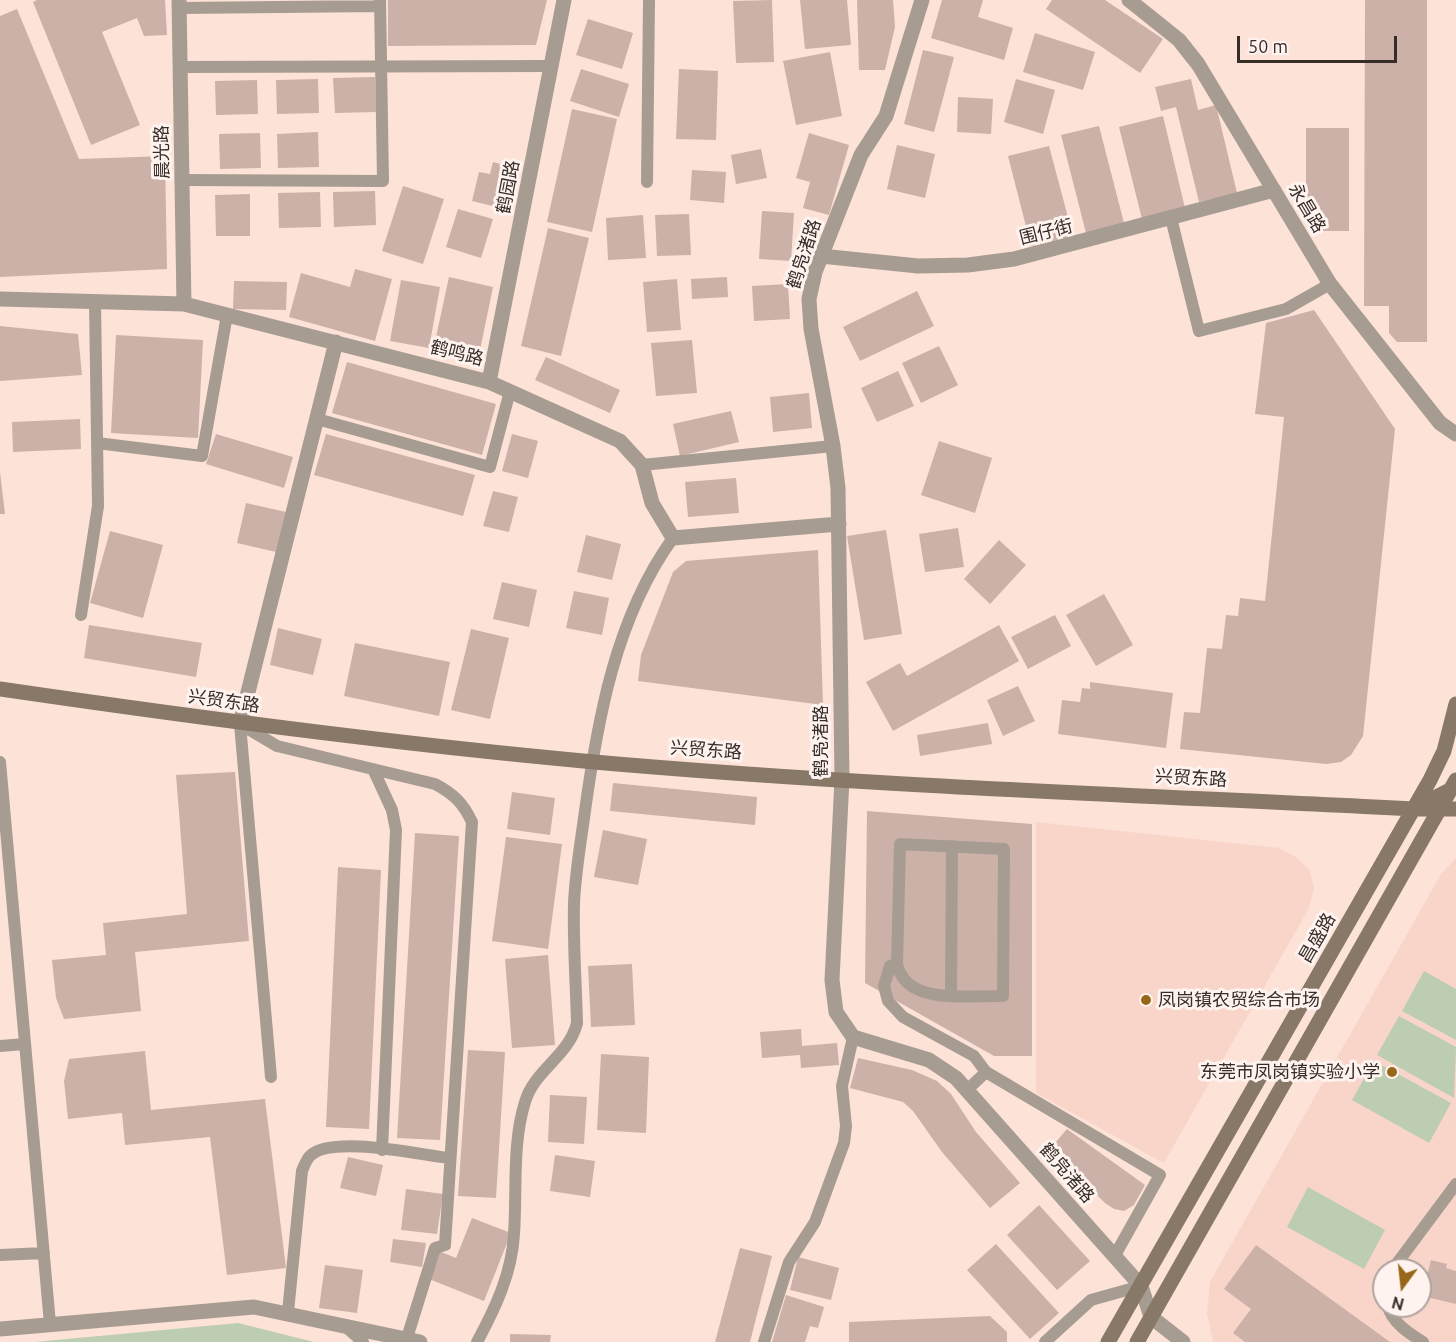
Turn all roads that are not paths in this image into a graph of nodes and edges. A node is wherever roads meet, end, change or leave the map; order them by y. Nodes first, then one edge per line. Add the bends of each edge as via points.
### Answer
1 (564, 0) edge
2 (649, 0) edge
3 (922, 0) edge
4 (1129, 0) edge
5 (380, 3) edge
6 (179, 4) edge
7 (552, 66) junction
8 (180, 67) junction
9 (381, 67) junction
10 (182, 180) junction
11 (647, 182) dead end
12 (1274, 190) junction
13 (1171, 218) junction
14 (821, 256) junction
15 (1330, 284) junction
16 (0, 299) edge
17 (95, 302) junction
18 (184, 304) junction
19 (227, 315) junction
20 (336, 342) junction
21 (489, 381) junction
22 (510, 391) junction
23 (317, 419) junction
24 (1456, 435) edge
25 (98, 442) junction
26 (833, 446) junction
27 (642, 465) junction
28 (839, 524) junction
29 (673, 538) junction
30 (81, 615) dead end
31 (0, 688) edge
32 (1456, 704) edge
33 (240, 724) junction
34 (592, 761) junction
35 (0, 762) edge
36 (373, 769) junction
37 (842, 779) junction
38 (1454, 786) edge
39 (1413, 809) junction
40 (1440, 809) junction
41 (1456, 809) edge
42 (952, 846) junction
43 (897, 964) junction
44 (951, 994) junction
45 (853, 1037) junction
46 (25, 1044) junction
47 (0, 1046) edge
48 (986, 1072) junction
49 (271, 1077) dead end
50 (967, 1090) junction
51 (382, 1150) junction
52 (450, 1158) junction
53 (1456, 1184) edge
54 (44, 1253) junction
55 (0, 1255) edge
56 (1114, 1257) junction
57 (1401, 1258) edge
58 (1140, 1286) junction
59 (288, 1312) junction
60 (1150, 1317) junction
61 (1394, 1318) edge
62 (342, 1323) junction
63 (50, 1324) junction
64 (0, 1329) edge
65 (413, 1340) edge
66 (363, 1342) edge
67 (477, 1342) edge
68 (764, 1342) edge
69 (1045, 1342) edge
70 (1108, 1342) edge
71 (1137, 1342) edge
72 (1183, 1342) edge
73 (1423, 1342) edge

1 - 7 street, 鹤园路
2 - 11 lane
3 - 14 street, 鹤凫渚路 via 885,116 861,155
4 - 12 street, 永昌路 via 1179,40 1198,64
5 - 6 lane
5 - 9 lane
6 - 8 street, 晨光路
7 - 9 lane
7 - 21 street, 鹤园路
8 - 9 lane
8 - 10 street, 晨光路
9 - 10 lane via 383,181
10 - 18 street, 晨光路
12 - 13 street, 围仔街
12 - 15 street, 永昌路
13 - 14 street, 围仔街 via 1014,260 968,266 879,263
13 - 15 lane via 1198,331 1286,309
14 - 26 street, 鹤凫渚路 via 809,299
15 - 24 street, 永昌路 via 1440,423
16 - 17 street, 鹤鸣路
17 - 18 street, 鹤鸣路
17 - 25 lane
18 - 19 street, 鹤鸣路
19 - 20 street, 鹤鸣路
19 - 25 lane via 202,456
20 - 21 street, 鹤鸣路
20 - 23 street
21 - 22 street, 鹤鸣路
22 - 23 lane via 490,467
22 - 27 street, 鹤鸣路 via 620,441
23 - 33 street
25 - 30 lane via 99,506
26 - 27 lane
26 - 28 street, 鹤凫渚路
27 - 29 street, 鹤鸣路 via 652,503
28 - 29 street
28 - 37 street, 鹤凫渚路
29 - 34 lane via 656,561 618,650
31 - 33 street, 兴贸东路
32 - 39 street, 昌盛路 via 1444,751
33 - 34 street, 兴贸东路
33 - 36 lane via 276,746
33 - 49 lane
34 - 37 street, 兴贸东路
34 - 67 lane via 574,903 577,1023 567,1048 536,1078 524,1103 512,1248 506,1278
35 - 46 lane
36 - 51 lane via 392,810 396,830
36 - 52 lane via 435,784 452,793 464,805 472,822
37 - 39 street, 兴贸东路
37 - 45 street, 鹤凫渚路 via 832,980 836,1012
38 - 39 street
38 - 40 street
39 - 40 street, 兴贸东路
39 - 58 street, 昌盛路
40 - 41 street, 兴贸东路
40 - 60 street
42 - 43 lane via 900,844
42 - 44 lane
42 - 44 lane via 1004,849 1002,996
43 - 44 lane via 899,976 908,986 924,994
43 - 48 lane via 890,966 884,986 888,1001 903,1017 974,1056
45 - 50 street, 鹤凫渚路 via 929,1060
45 - 68 lane via 842,1086 844,1143 815,1222 789,1262
46 - 47 lane
46 - 54 lane
48 - 50 lane
48 - 56 lane via 1160,1175
50 - 56 street, 鹤凫渚路
51 - 52 lane
51 - 59 lane via 328,1147 311,1155 306,1163 302,1171
52 - 65 lane via 445,1245 435,1248
53 - 57 lane
54 - 55 lane
54 - 63 lane
56 - 58 street, 鹤凫渚路
58 - 60 street, 鹤凫渚路
58 - 69 lane via 1091,1300
58 - 70 street, 昌盛路
59 - 62 street
59 - 63 street via 254,1306 230,1307
60 - 71 street
60 - 72 street
61 - 73 lane
62 - 65 street
62 - 66 lane
63 - 64 street

